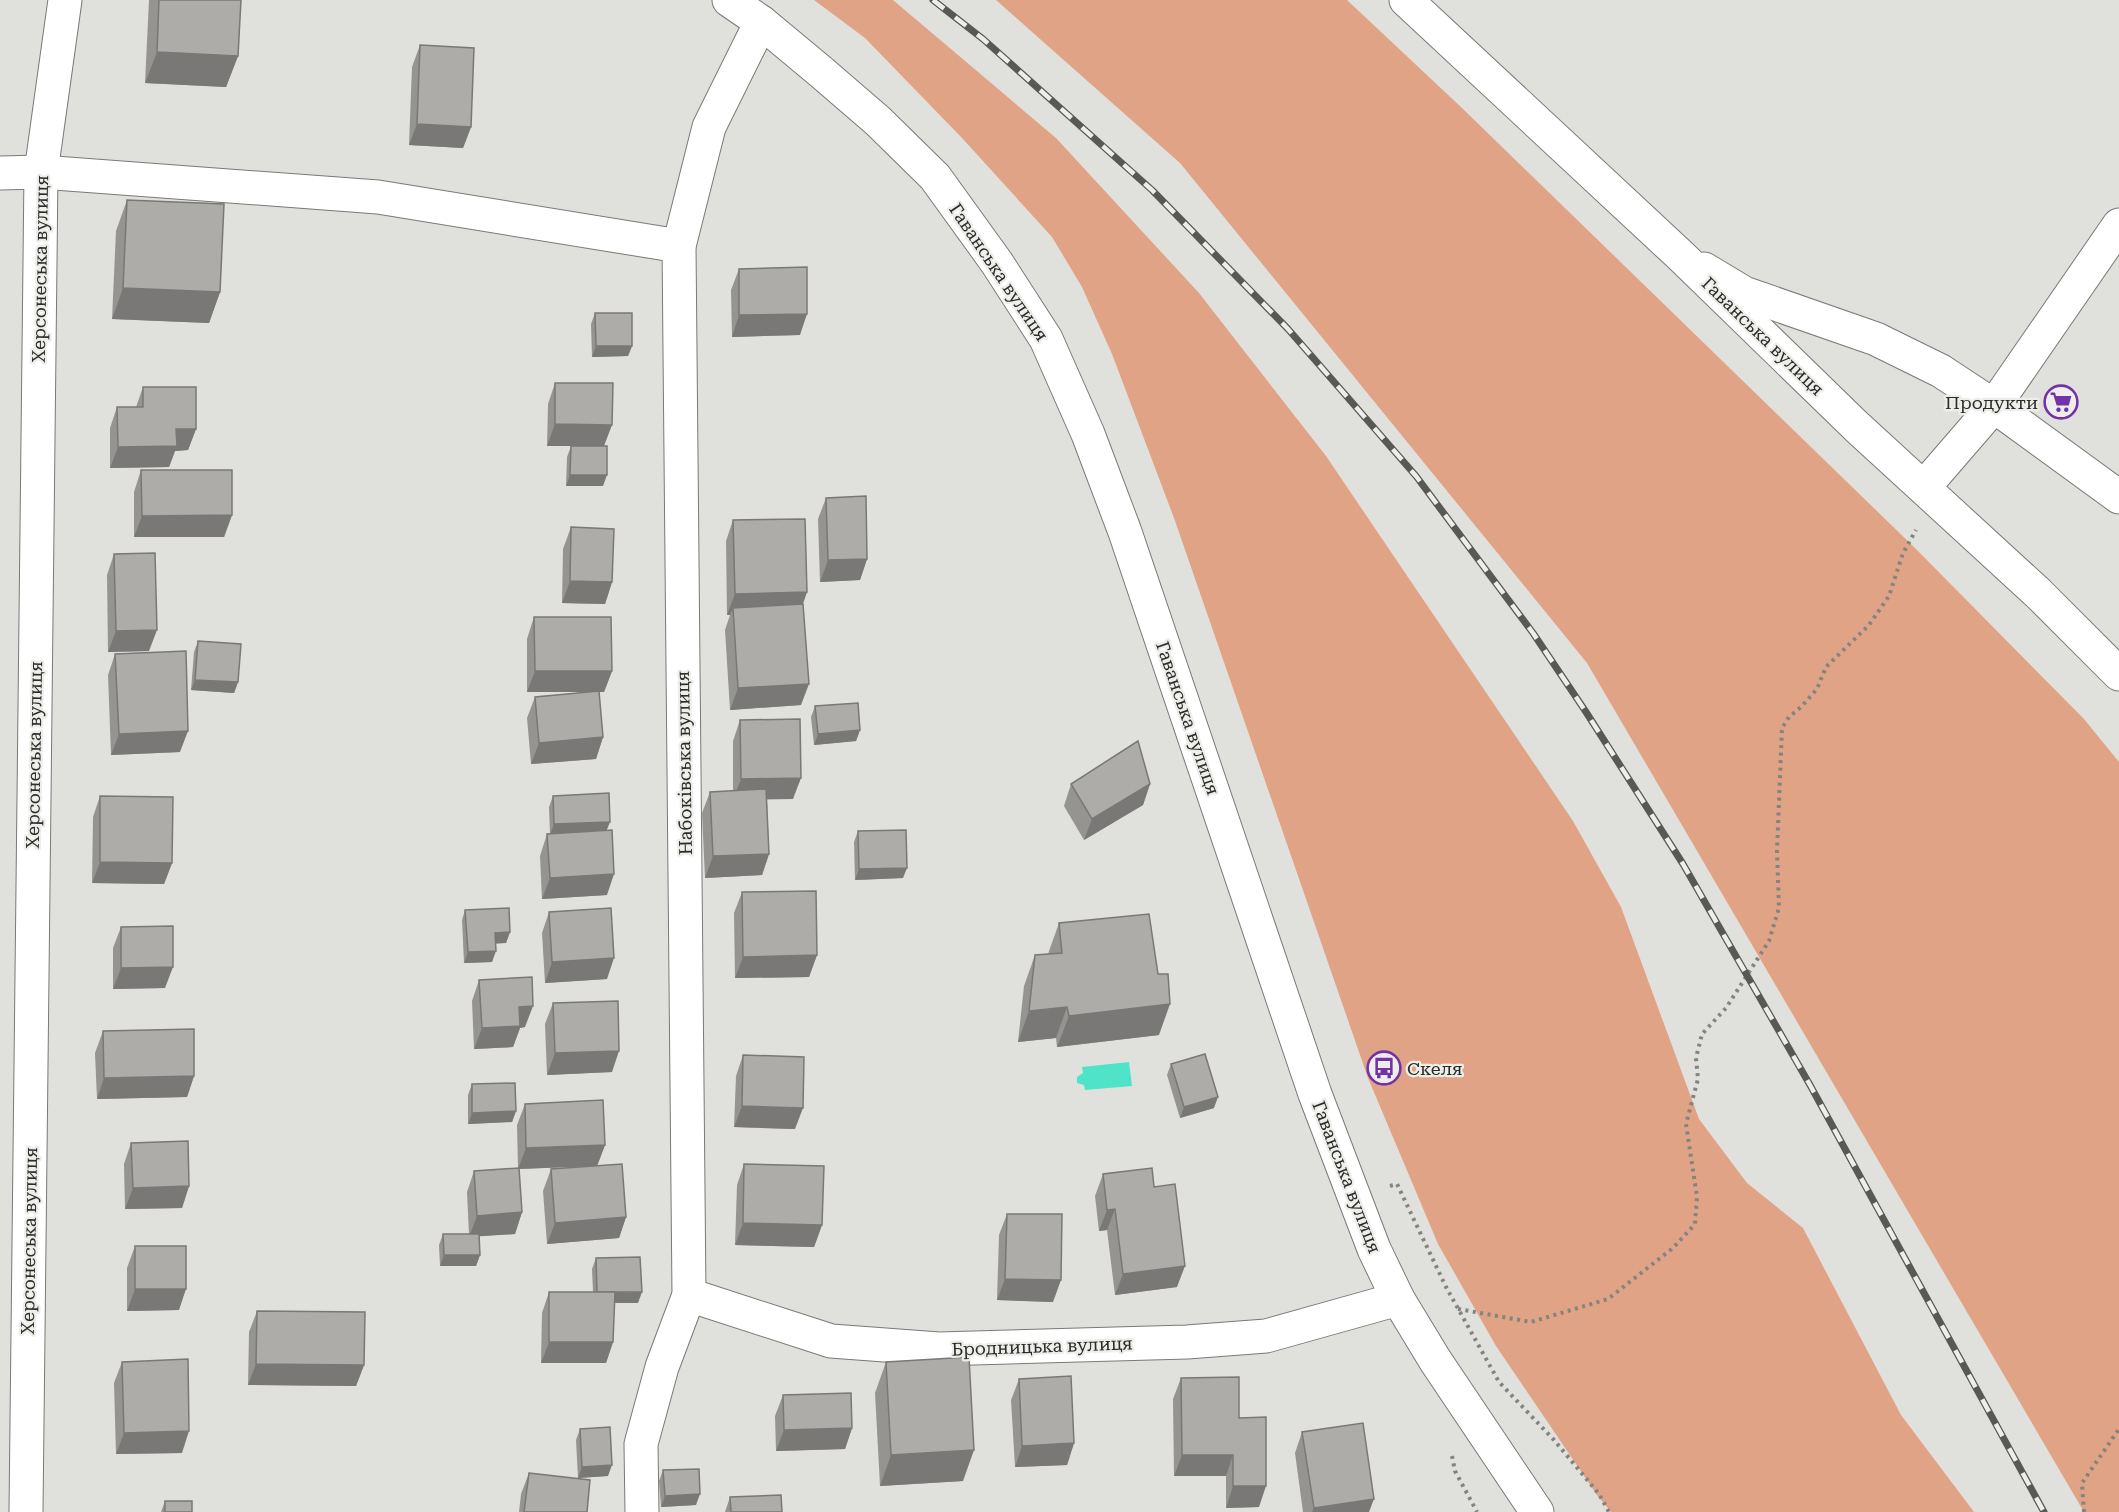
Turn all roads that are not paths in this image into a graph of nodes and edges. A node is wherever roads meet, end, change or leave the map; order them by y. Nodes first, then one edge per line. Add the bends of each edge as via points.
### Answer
1 (65, 0) edge
2 (729, 0) edge
3 (1406, 0) edge
4 (761, 22) junction
5 (41, 172) junction
6 (0, 173) edge
7 (2119, 225) edge
8 (679, 246) junction
9 (1682, 256) junction
10 (1994, 406) junction
11 (1924, 487) junction
12 (2119, 497) edge
13 (2119, 674) edge
14 (689, 1295) junction
15 (1398, 1299) junction
16 (26, 1512) edge
17 (642, 1512) edge
18 (1538, 1512) edge

1 - 5 street, Херсонеська вулиця
2 - 4 street, Гаванська вулиця
3 - 9 street, Гаванська вулиця
4 - 8 street, Набоківська вулиця via 709,128
4 - 15 street, Гаванська вулиця via 869,114 935,177 1046,339 1121,521 1315,1094 1374,1249
5 - 6 street
5 - 8 street via 378,197
5 - 16 street, Херсонеська вулиця
7 - 10 street
8 - 14 street, Набоківська вулиця
9 - 10 street via 1744,293 1876,339 1941,371
9 - 11 street, Гаванська вулиця
10 - 11 street
10 - 12 street
11 - 13 street, Гаванська вулиця
14 - 15 street, Бродницька вулиця via 831,1341 939,1349 1266,1336
14 - 17 street, Набоківська вулиця via 662,1367 641,1444
15 - 18 street, Гаванська вулиця

